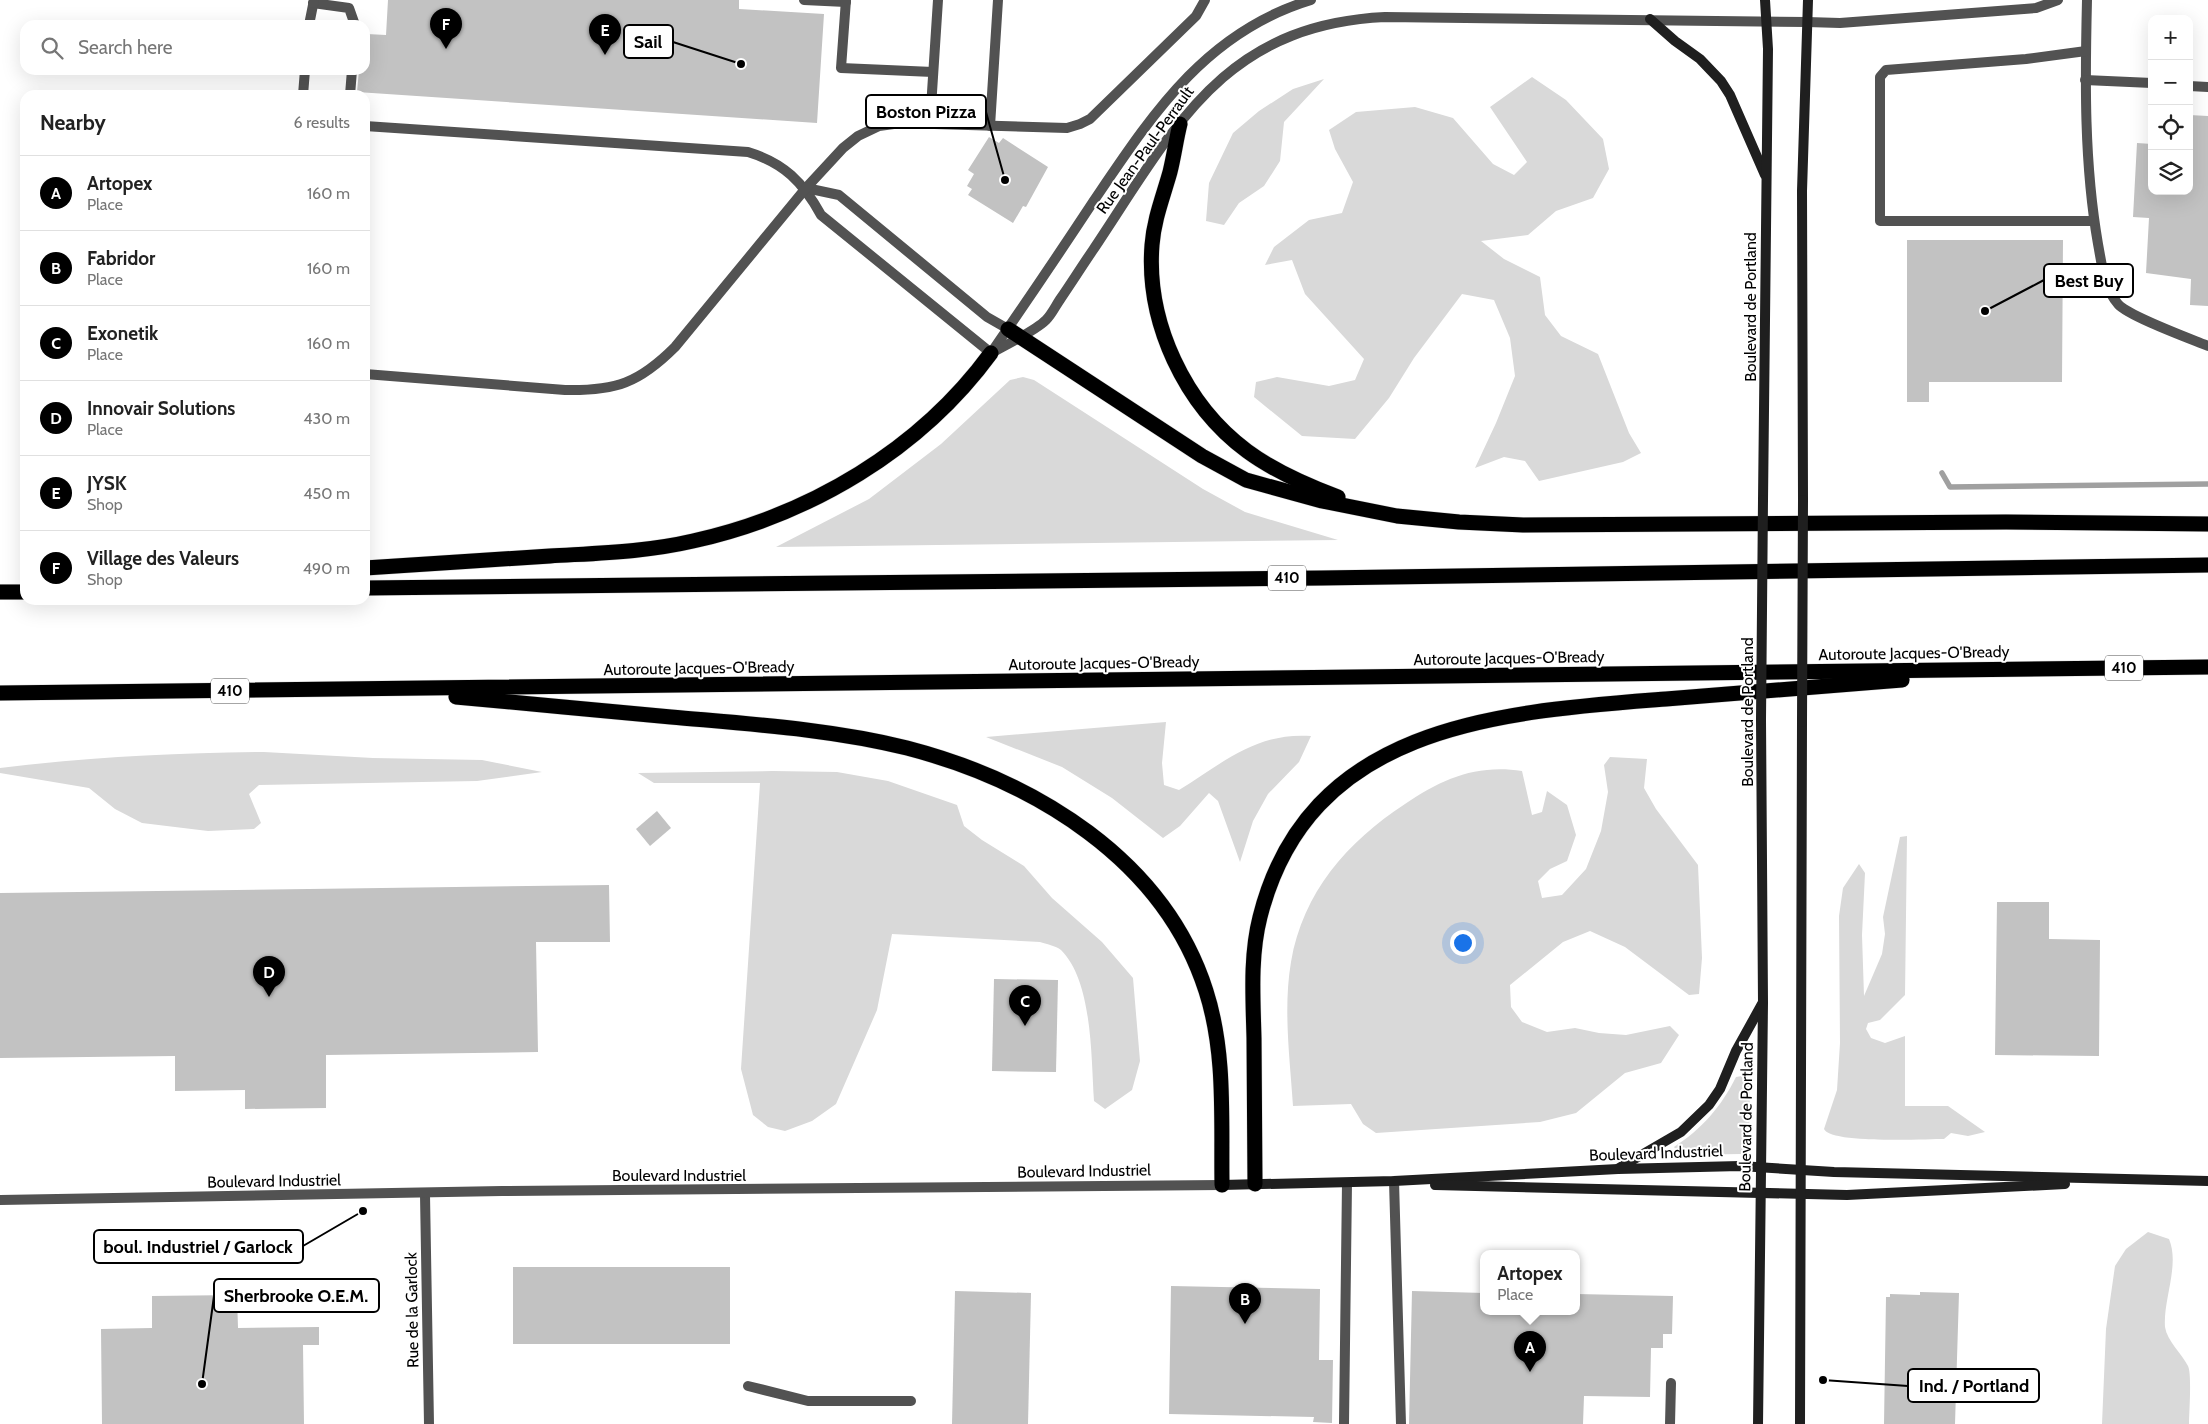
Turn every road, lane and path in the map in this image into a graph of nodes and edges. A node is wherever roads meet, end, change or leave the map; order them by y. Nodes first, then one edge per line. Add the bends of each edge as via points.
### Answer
1 (804, 0) edge
2 (938, 0) edge
3 (998, 0) edge
4 (1205, 0) edge
5 (1311, 0) edge
6 (1765, 0) edge
7 (1808, 0) edge
8 (2058, 0) edge
9 (2087, 0) edge
10 (314, 1) edge
11 (846, 1) edge
12 (1650, 19) junction
13 (310, 20) edge
14 (353, 20) edge
15 (1766, 20) junction
16 (1807, 22) junction
17 (2086, 51) junction
18 (933, 72) junction
19 (305, 75) edge
20 (352, 75) edge
21 (2084, 80) junction
22 (2148, 83) edge
23 (2193, 86) edge
24 (2208, 87) edge
25 (303, 90) edge
26 (350, 90) edge
27 (930, 123) junction
28 (1180, 124) junction
29 (370, 126) edge
30 (990, 126) junction
31 (1766, 177) junction
32 (806, 188) junction
33 (2094, 221) junction
34 (1014, 333) junction
35 (2208, 346) edge
36 (991, 353) junction
37 (370, 374) edge
38 (1397, 516) junction
39 (2208, 524) edge
40 (2208, 564) edge
41 (370, 568) edge
42 (370, 588) edge
43 (0, 592) edge
44 (20, 592) edge
45 (2208, 667) edge
46 (2040, 669) junction
47 (374, 690) junction
48 (0, 693) edge
49 (1763, 1003) junction
50 (1761, 1168) junction
51 (1618, 1169) junction
52 (1799, 1171) junction
53 (2133, 1181) junction
54 (2208, 1181) edge
55 (1394, 1182) junction
56 (1347, 1183) junction
57 (1255, 1184) junction
58 (1222, 1185) junction
59 (1760, 1192) junction
60 (425, 1194) junction
61 (1800, 1194) junction
62 (0, 1200) edge
63 (1671, 1383) dead end
64 (748, 1386) dead end
65 (911, 1402) dead end
66 (429, 1424) edge
67 (1344, 1424) edge
68 (1401, 1424) edge
69 (1670, 1424) edge
70 (1758, 1424) edge
71 (1800, 1424) edge

1 - 11 street
2 - 18 street
3 - 30 street
4 - 30 street via 1196,16 1090,119 1067,128
5 - 34 street, Rue Jean-Paul-Perrault via 1238,33 1179,85 1140,133
6 - 15 main road, Boulevard de Portland
7 - 16 main road
8 - 16 street, Rue Jean-Paul-Perrault via 2036,8 1840,23
9 - 17 street
10 - 13 street
10 - 14 street via 349,8
11 - 18 street via 841,68
12 - 15 street, Rue Jean-Paul-Perrault
12 - 28 street, Rue Jean-Paul-Perrault via 1386,17 1332,23 1285,38 1246,58 1212,86
12 - 31 main road via 1700,59 1721,81
15 - 16 street, Rue Jean-Paul-Perrault
15 - 31 main road, Boulevard de Portland
16 - 52 main road, bridge via 1802,190
17 - 21 street
17 - 33 street via 1886,70 1880,77 1880,221
18 - 27 street
19 - 25 street
20 - 26 street
21 - 22 street
21 - 33 street
23 - 24 street
27 - 30 street
27 - 32 street via 879,126 858,136
28 - 34 street, Rue Jean-Paul-Perrault via 1046,320
28 - 38 highway via 1156,218 1152,256 1159,316 1182,375 1216,423 1258,459 1318,490
29 - 32 street via 748,152 769,158
31 - 49 main road, Boulevard de Portland, bridge
32 - 34 street via 839,196 987,317
32 - 36 street via 822,215
32 - 37 street via 659,364 618,387 599,391 565,390
33 - 35 street via 2108,290 2119,306
34 - 36 street, Rue Jean-Paul-Perrault
34 - 38 highway via 1202,456 1246,480 1322,501
36 - 41 highway via 951,402 895,450 816,497 744,527 692,541 631,551
38 - 39 highway via 1523,525
40 - 42 highway, 410
43 - 44 highway
45 - 46 highway, Autoroute Jacques-O'Bready / 410
46 - 47 highway, Autoroute Jacques-O'Bready / 410
46 - 57 highway via 1534,711 1436,733 1367,765 1337,788 1308,818 1284,856 1262,911 1256,940 1254,981
47 - 48 highway, Autoroute Jacques-O'Bready / 410
47 - 58 highway via 722,721 873,741 976,771 1044,804 1083,828 1129,867 1165,910 1191,955 1205,990 1217,1039
49 - 50 main road, Boulevard de Portland
49 - 51 main road via 1736,1051 1720,1089 1706,1109 1681,1132
50 - 51 main road, Boulevard Industriel
50 - 52 main road, Boulevard Industriel
50 - 59 main road, Boulevard de Portland
51 - 55 main road, Boulevard Industriel
52 - 53 main road, Boulevard Industriel
52 - 61 main road
53 - 54 main road, Boulevard Industriel
53 - 61 main road, Boulevard Industriel via 1846,1195
55 - 56 main road, Boulevard Industriel
55 - 59 main road, Boulevard Industriel
55 - 68 street
56 - 57 main road, Boulevard Industriel
56 - 67 street
57 - 58 main road, Boulevard Industriel
58 - 60 street, Boulevard Industriel
59 - 61 main road, Boulevard Industriel
59 - 70 main road, Boulevard de Portland
60 - 62 street, Boulevard Industriel
60 - 66 street, Rue de la Garlock
61 - 71 main road
63 - 69 street
64 - 65 street via 808,1400

